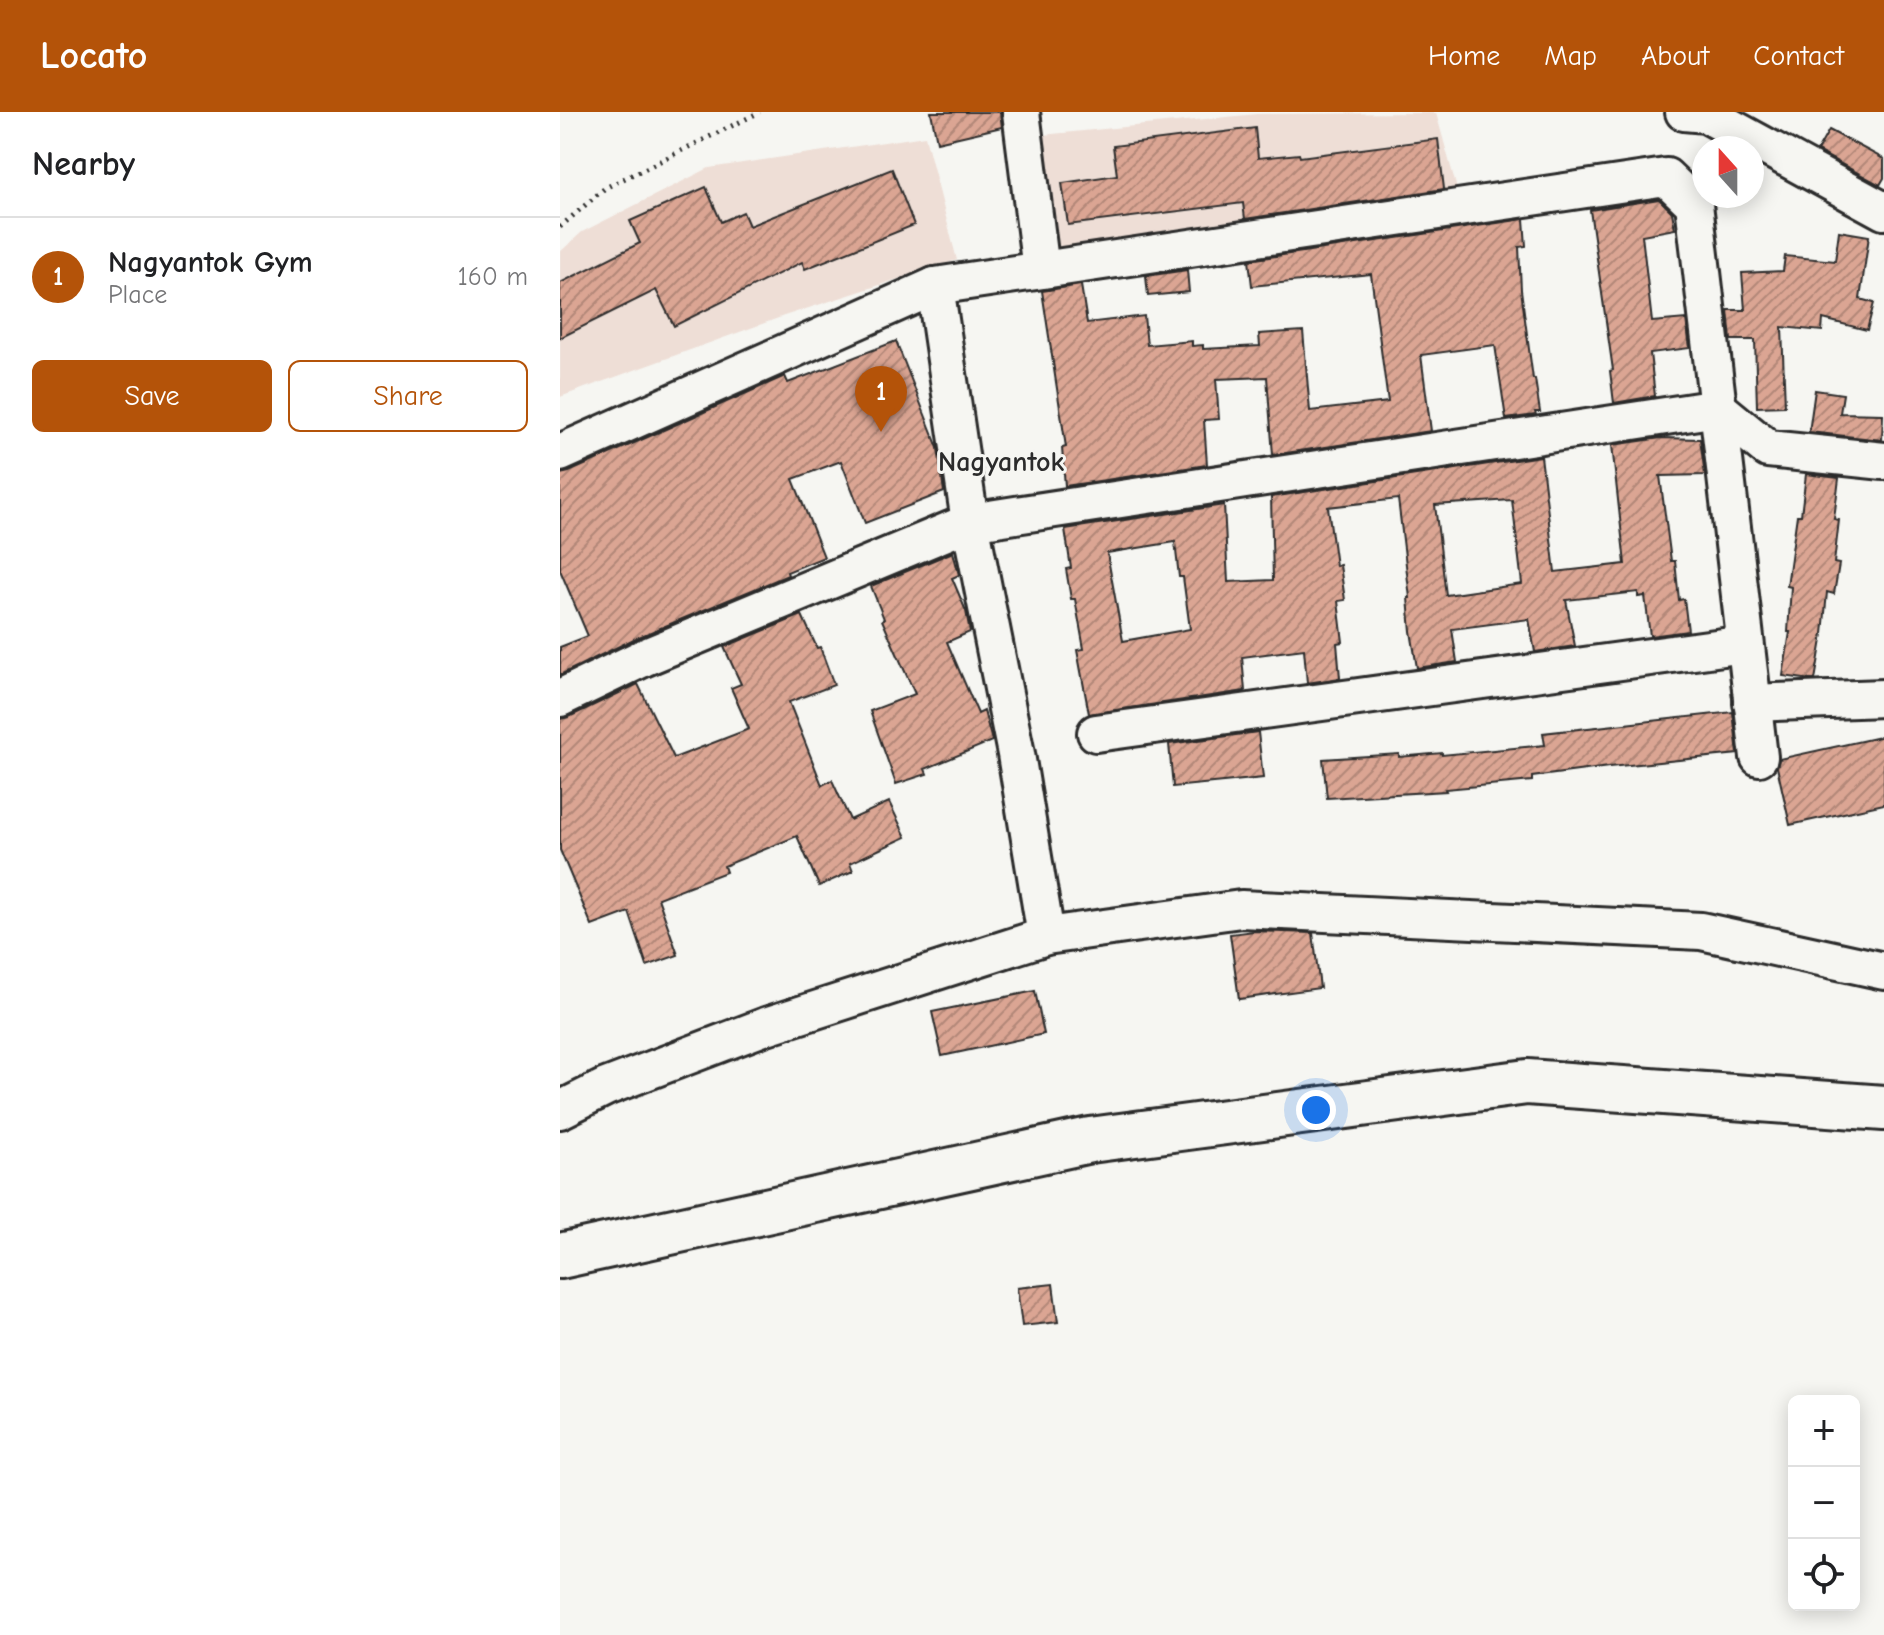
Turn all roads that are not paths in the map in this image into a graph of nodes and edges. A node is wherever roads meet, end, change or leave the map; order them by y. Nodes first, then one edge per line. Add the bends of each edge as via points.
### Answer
1 (1021, 112) edge
2 (1684, 112) edge
3 (1884, 211) edge
4 (1041, 270) junction
5 (935, 286) junction
6 (1718, 408) junction
7 (560, 453) edge
8 (1884, 461) edge
9 (970, 522) junction
10 (1745, 644) junction
11 (560, 698) edge
12 (1884, 698) edge
13 (1752, 703) junction
14 (1096, 733) dead end
15 (1759, 757) dead end
16 (1046, 936) junction
17 (1884, 971) edge
18 (1884, 1108) edge
19 (560, 1110) edge
20 (560, 1256) edge

1 - 4 street
2 - 3 street via 1706,114
4 - 5 street
4 - 6 street via 1666,177 1694,204
5 - 7 street
5 - 9 street
6 - 8 street via 1768,449
6 - 9 street
6 - 10 street
9 - 11 street via 643,658
9 - 16 street
10 - 13 street
10 - 14 street
12 - 13 street
13 - 15 street
16 - 17 street via 1241,909 1701,931
16 - 19 street via 766,1026
18 - 20 street via 1527,1082 1090,1140

